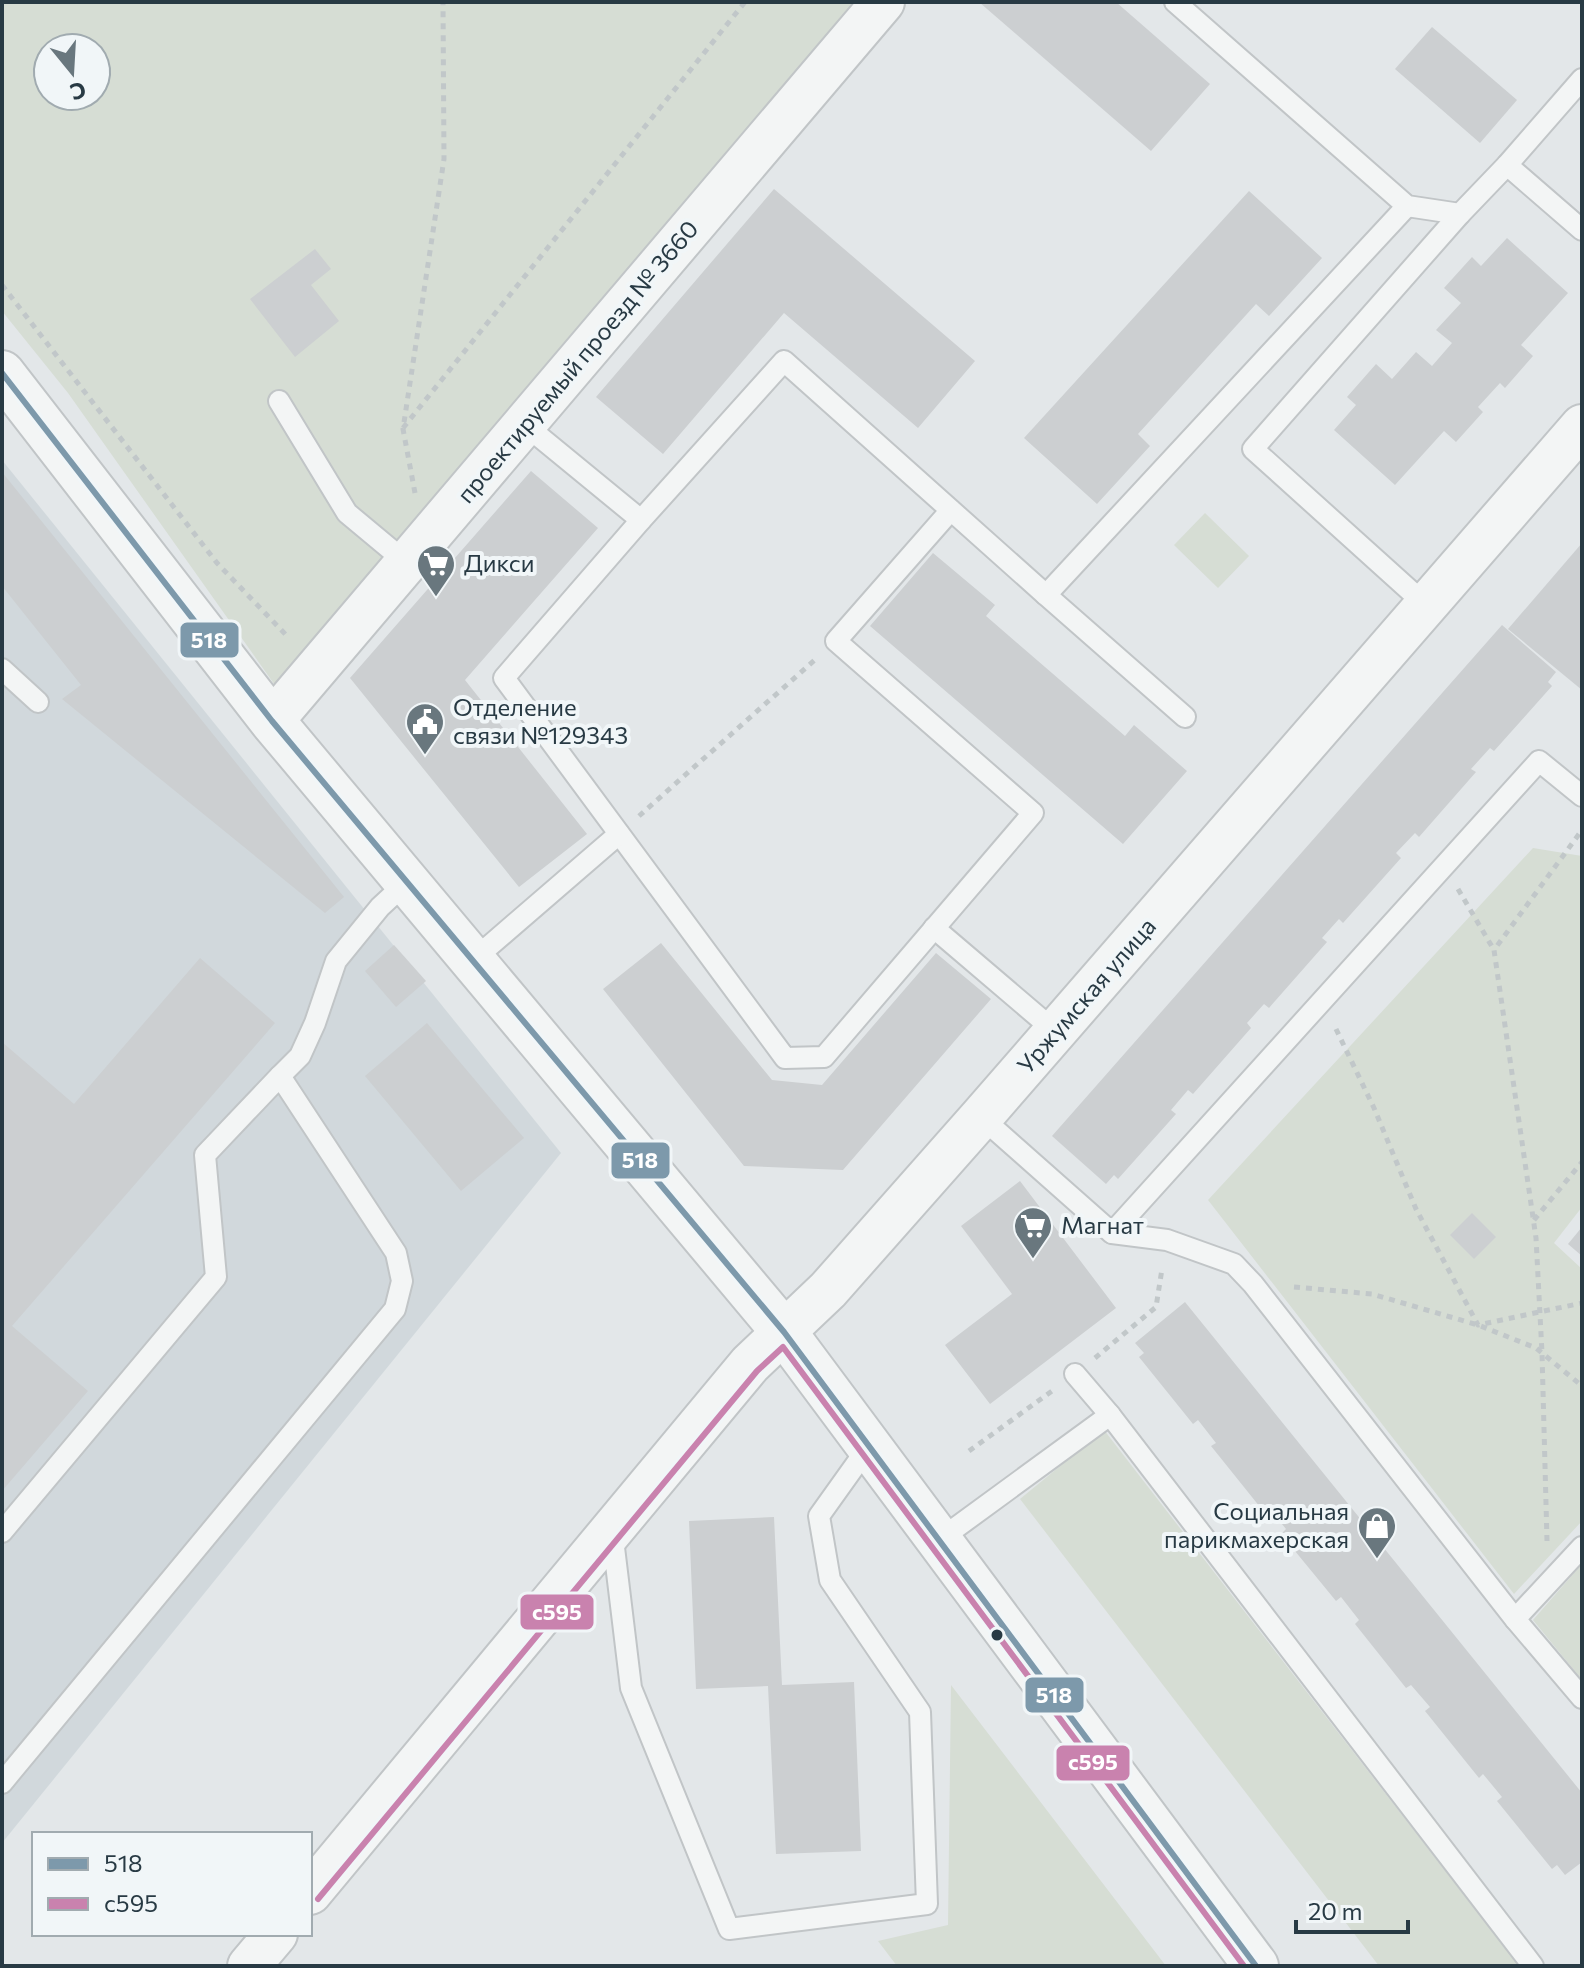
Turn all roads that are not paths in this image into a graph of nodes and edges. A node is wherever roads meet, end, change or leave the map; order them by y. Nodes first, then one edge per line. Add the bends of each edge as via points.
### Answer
1 (883, 2) edge
2 (1175, 2) edge
3 (1582, 79) edge
4 (1507, 165) junction
5 (1407, 206) junction
6 (1460, 214) junction
7 (1582, 230) edge
8 (8, 394) edge
9 (279, 401) dead end
10 (524, 424) junction
11 (1582, 426) edge
12 (951, 510) junction
13 (641, 520) junction
14 (407, 563) junction
15 (1046, 595) junction
16 (1426, 605) junction
17 (2, 669) edge
18 (38, 702) dead end
19 (1185, 717) dead end
20 (272, 721) junction
21 (1582, 796) edge
22 (619, 834) junction
23 (407, 882) junction
24 (934, 928) junction
25 (473, 960) junction
26 (1056, 1032) junction
27 (280, 1076) junction
28 (981, 1117) junction
29 (1112, 1233) junction
30 (784, 1332) junction
31 (1075, 1374) dead end
32 (1110, 1415) junction
33 (869, 1446) junction
34 (612, 1531) junction
35 (2, 1532) edge
36 (939, 1540) junction
37 (1582, 1547) edge
38 (1515, 1619) junction
39 (1582, 1698) edge
40 (2, 1783) edge
41 (312, 1891) edge
42 (1256, 1966) edge
43 (1533, 1966) edge

1 - 10 street, проектируемый проезд № 3660
2 - 5 lane
3 - 4 lane
4 - 6 lane
4 - 7 lane
5 - 6 lane
5 - 15 lane
6 - 16 lane via 1253,449
8 - 20 street
9 - 14 lane via 347,513
10 - 13 lane
10 - 14 street, проектируемый проезд № 3660
11 - 16 street, Уржумская улица
12 - 13 lane via 784,361
12 - 15 lane
12 - 24 lane via 836,641 1033,813
13 - 22 lane via 504,678
14 - 20 street, проектируемый проезд № 3660
15 - 19 lane
16 - 26 street, Уржумская улица
17 - 18 lane
20 - 23 street
21 - 29 lane via 1539,761
22 - 24 lane via 785,1058 824,1057
22 - 25 lane
23 - 25 street
23 - 27 lane via 336,961 300,1056
24 - 26 lane
25 - 30 street
26 - 28 street, Уржумская улица
27 - 35 lane via 205,1155 216,1277
27 - 40 lane via 396,1253 402,1281 395,1309
28 - 29 lane
28 - 30 street, Уржумская улица via 828,1290
29 - 38 lane via 1167,1240 1234,1264
30 - 33 street
30 - 34 street, Уржумская улица via 750,1364
31 - 32 lane
32 - 36 lane
32 - 43 lane
33 - 34 lane via 819,1516 830,1580 920,1712 927,1904 729,1929 631,1688
33 - 36 street
34 - 41 street, Уржумская улица
36 - 42 street
37 - 38 lane
38 - 39 lane

